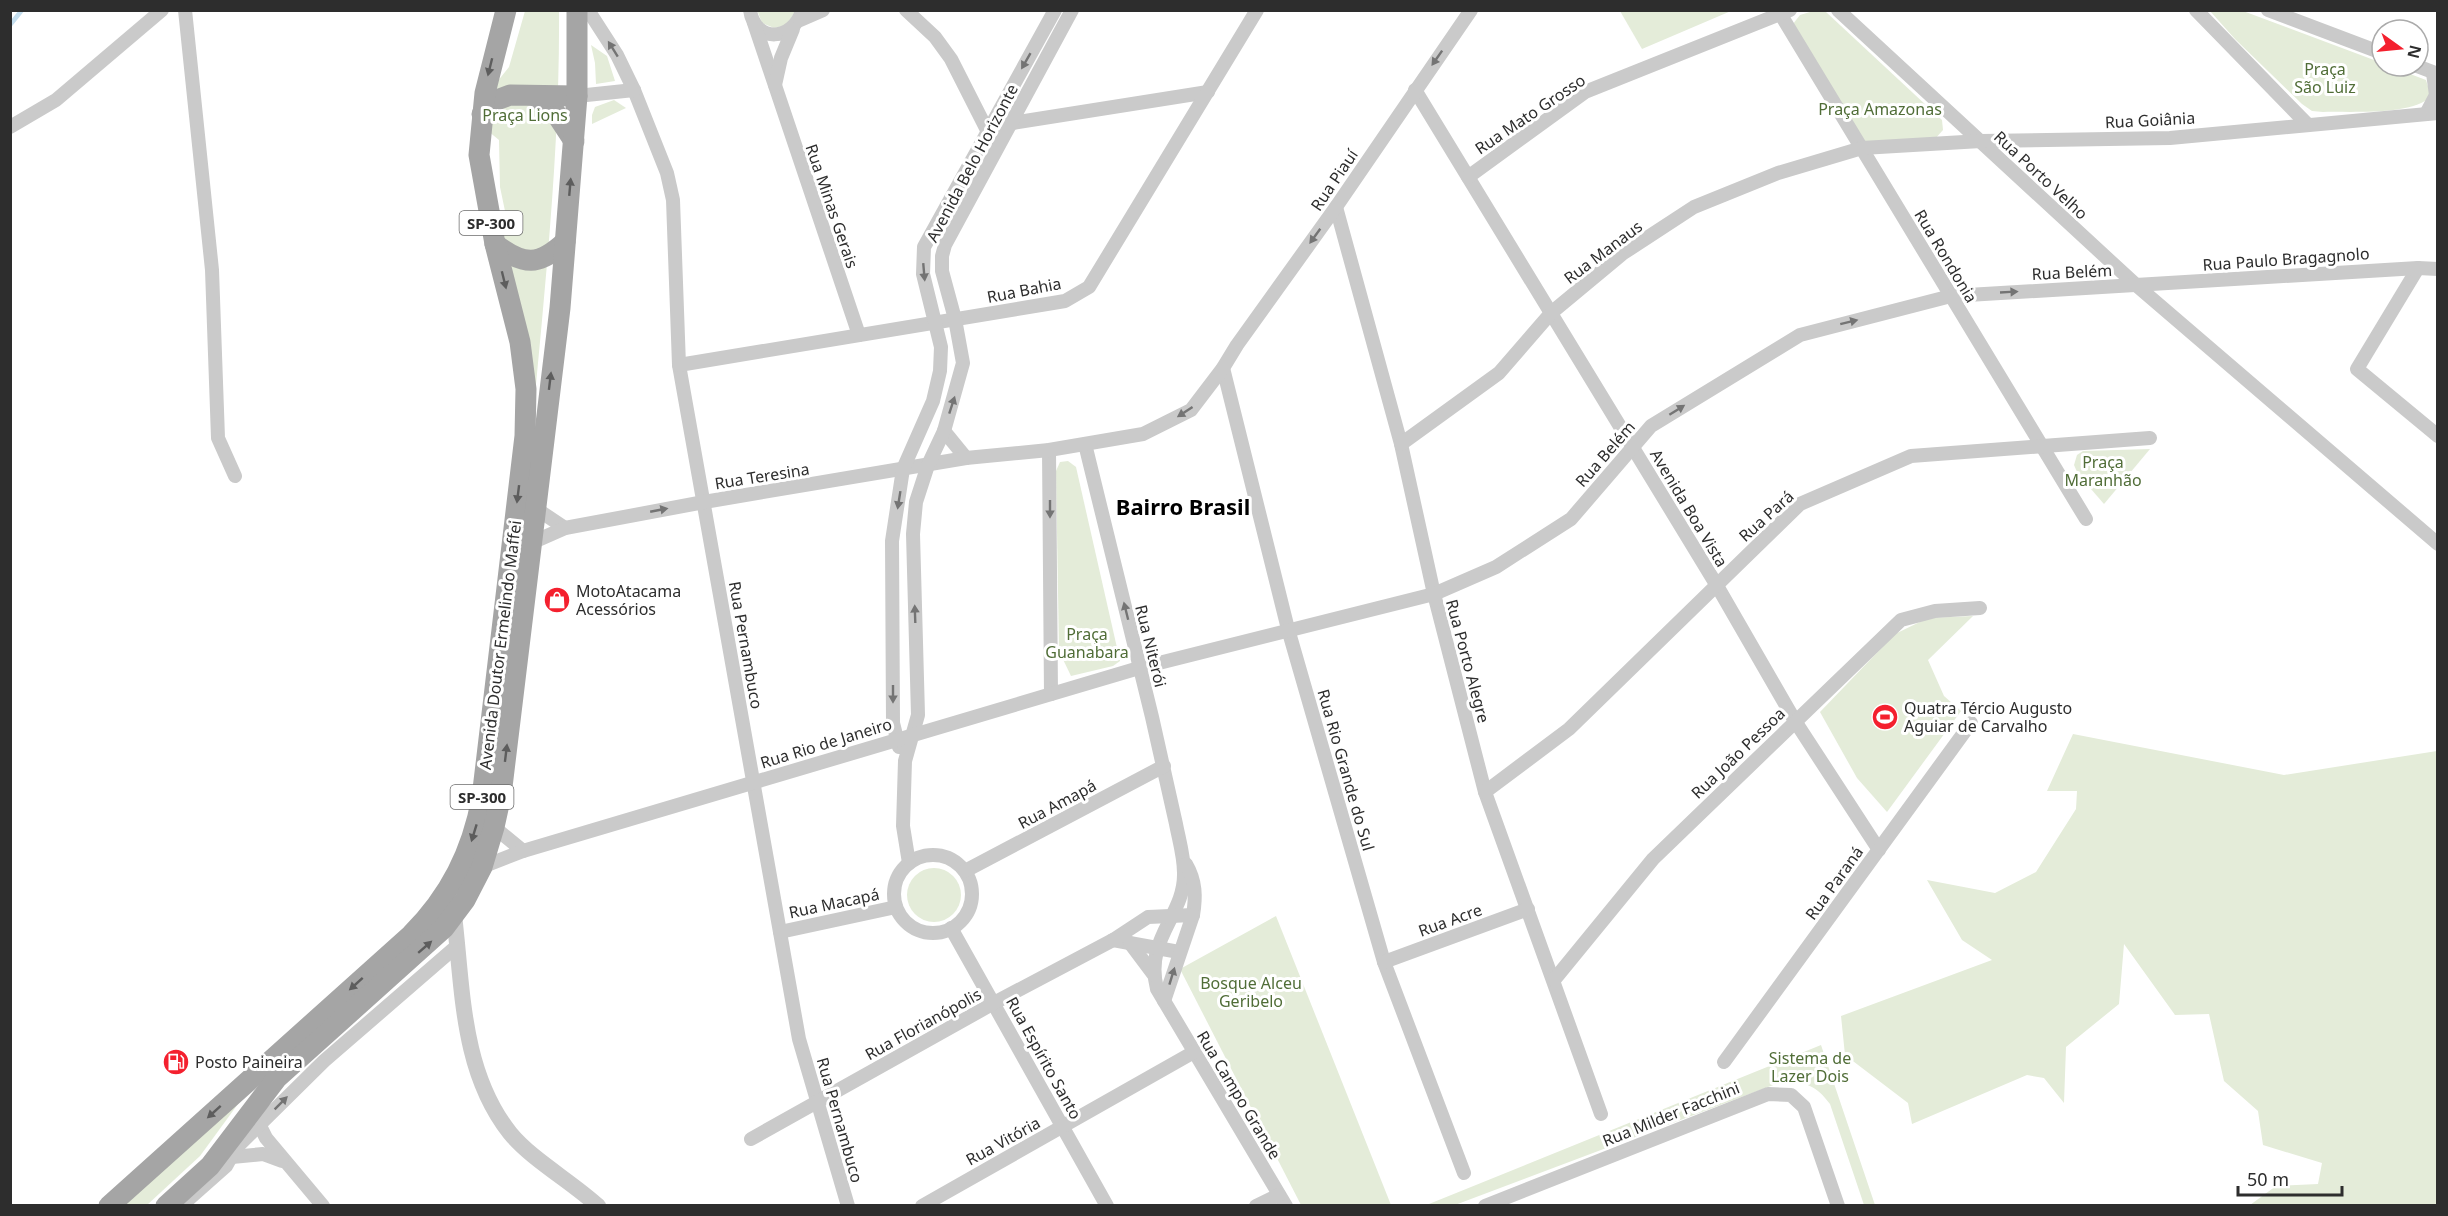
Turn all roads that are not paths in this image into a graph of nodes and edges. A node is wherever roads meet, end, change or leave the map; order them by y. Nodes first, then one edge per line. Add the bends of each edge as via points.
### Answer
1 (162, 10) edge
2 (185, 10) edge
3 (506, 10) edge
4 (577, 10) edge
5 (588, 10) edge
6 (823, 10) edge
7 (906, 10) edge
8 (1054, 10) edge
9 (1072, 10) edge
10 (1257, 10) edge
11 (1471, 10) edge
12 (1838, 10) edge
13 (2196, 10) edge
14 (2268, 10) edge
15 (1783, 11) edge
16 (751, 15) edge
17 (798, 20) edge
18 (2370, 48) edge
19 (2435, 74) edge
20 (775, 87) junction
21 (634, 90) junction
22 (1415, 90) junction
23 (1208, 92) junction
24 (577, 96) junction
25 (537, 97) junction
26 (2432, 113) edge
27 (482, 114) junction
28 (1012, 123) junction
29 (2307, 124) junction
30 (10, 127) edge
31 (987, 130) junction
32 (574, 141) junction
33 (1981, 141) junction
34 (1862, 148) junction
35 (1468, 177) junction
36 (1336, 207) junction
37 (564, 242) junction
38 (495, 244) junction
39 (2418, 268) junction
40 (2438, 269) edge
41 (2136, 285) junction
42 (1950, 296) junction
43 (1551, 313) junction
44 (955, 320) junction
45 (933, 323) junction
46 (859, 335) junction
47 (679, 365) junction
48 (1223, 368) junction
49 (944, 431) junction
50 (2438, 436) edge
51 (2150, 438) dead end
52 (1085, 444) junction
53 (1401, 444) junction
54 (2041, 445) junction
55 (1633, 448) junction
56 (1049, 450) junction
57 (966, 458) junction
58 (928, 465) junction
59 (903, 469) junction
60 (235, 476) dead end
61 (704, 502) junction
62 (535, 508) junction
63 (2086, 519) dead end
64 (565, 528) junction
65 (531, 543) junction
66 (2438, 544) edge
67 (1716, 584) junction
68 (1434, 594) junction
69 (1980, 608) dead end
70 (1288, 629) junction
71 (1139, 668) junction
72 (1051, 694) junction
73 (1795, 721) junction
74 (1971, 723) dead end
75 (914, 735) junction
76 (896, 740) junction
77 (905, 761) junction
78 (1164, 766) junction
79 (754, 782) junction
80 (1485, 792) junction
81 (494, 827) junction
82 (1879, 850) junction
83 (522, 851) junction
84 (1183, 857) junction
85 (909, 863) junction
86 (482, 867) junction
87 (965, 871) junction
88 (896, 907) junction
89 (1528, 909) junction
90 (454, 915) junction
91 (1171, 915) junction
92 (1193, 915) junction
93 (951, 928) junction
94 (780, 932) junction
95 (1113, 940) junction
96 (1130, 943) junction
97 (458, 945) junction
98 (1158, 948) junction
99 (1179, 952) junction
100 (1384, 962) junction
101 (1154, 975) junction
102 (1554, 980) junction
103 (1164, 1001) junction
104 (994, 1003) junction
105 (1194, 1052) junction
106 (1724, 1062) dead end
107 (819, 1101) junction
108 (1600, 1114) dead end
109 (256, 1116) junction
110 (1063, 1126) junction
111 (751, 1139) dead end
112 (236, 1151) junction
113 (286, 1164) junction
114 (1464, 1173) dead end
115 (1283, 1200) edge
116 (109, 1206) edge
117 (166, 1206) edge
118 (171, 1206) edge
119 (323, 1206) edge
120 (598, 1206) edge
121 (848, 1206) edge
122 (922, 1206) edge
123 (1107, 1206) edge
124 (1256, 1206) edge
125 (1485, 1206) edge
126 (1838, 1206) edge

1 - 30 street via 56,100
2 - 60 street via 212,270 218,438
3 -> 27 main road, Avenida Doutor Ermelindo Maffei / SP-300 via 488,73
4 - 24 main road, Avenida Doutor Ermelindo Maffei / SP-300
21 -> 5 street, Rua Pernambuco
6 - 17 street
7 - 31 street via 935,37 951,59
8 -> 31 street, Avenida Belo Horizonte
9 - 28 street, Avenida Belo Horizonte
10 - 23 street, Rua Bahia
11 -> 22 street, Rua Piauí
12 - 33 street, Rua Porto Velho
13 - 29 street
14 - 18 street
15 - 34 street, Rua Rondonia
15 - 35 street, Rua Mato Grosso via 1585,92
16 - 17 street via 761,30 771,35 783,34
16 - 20 street, Rua Minas Gerais
17 - 20 street via 781,58
19 - 26 street
20 - 46 street, Rua Minas Gerais
21 - 24 street
21 - 47 street, Rua Pernambuco via 674,200
22 - 35 street, Avenida Boa Vista
22 - 36 street, Rua Piauí
23 - 28 street
23 - 44 street, Rua Bahia via 1089,287 1065,301
24 - 25 main road
24 - 32 main road, Avenida Doutor Ermelindo Maffei / SP-300
25 - 27 main road via 503,97
25 - 32 main road via 553,109
26 - 29 street, Rua Goiânia
27 - 38 main road, Avenida Doutor Ermelindo Maffei / SP-300 via 479,155
28 - 31 street
28 - 44 street, Avenida Belo Horizonte via 942,256 946,294
29 - 33 street, Rua Goiânia via 2170,138
31 -> 45 street, Avenida Belo Horizonte via 924,247 923,274
37 -> 32 main road, Avenida Doutor Ermelindo Maffei / SP-300
33 - 34 street, Rua Goiânia
33 - 41 street, Rua Porto Velho
34 - 42 street, Rua Rondonia
34 - 43 street, Rua Manaus via 1778,173 1694,207 1622,254
35 - 43 street, Avenida Boa Vista
36 -> 48 street, Rua Piauí
36 - 53 street, Rua Porto Alegre
37 - 38 main road via 548,256 534,261 517,258
62 -> 37 main road, Avenida Doutor Ermelindo Maffei / SP-300 via 560,308
38 -> 116 main road, Avenida Doutor Ermelindo Maffei / SP-300 via 523,365 525,436 482,798 464,861 441,901 411,935
39 - 40 street, Rua Paulo Bragagnolo
39 - 41 street, Rua Paulo Bragagnolo
39 - 50 street via 2357,369
42 -> 41 street, Rua Belém
41 - 66 street, Rua Porto Velho
42 - 54 street, Rua Rondonia
55 -> 42 street, Rua Belém via 1651,426 1800,334
43 - 53 street, Rua Manaus via 1498,373
43 - 55 street, Avenida Boa Vista
44 - 45 street, Rua Bahia
49 -> 44 street, Avenida Belo Horizonte via 963,363
45 - 46 street, Rua Bahia
45 - 59 street, Avenida Belo Horizonte via 941,347 940,371 933,401
46 - 47 street, Rua Bahia
47 - 61 street, Rua Pernambuco
48 -> 52 street, Rua Teresina via 1191,410 1143,434
48 - 70 street, Rua Rio Grande do Sul
49 - 57 street
49 - 58 street, Avenida Belo Horizonte
51 - 54 street, Rua Pará
52 - 56 street, Rua Teresina
71 -> 52 street, Rua Niterói
53 - 68 street, Rua Porto Alegre
54 - 63 street, Rua Rondonia
54 - 67 street, Rua Pará via 1911,456 1800,504
55 - 67 street, Avenida Boa Vista
55 - 68 street, Rua Belém via 1571,519 1496,567
56 - 57 street, Rua Teresina
56 -> 72 street
57 - 58 street, Rua Teresina
58 - 59 street, Rua Teresina
75 -> 58 street, Avenida Belo Horizonte via 918,715 913,534 916,502
59 - 61 street, Rua Teresina
59 -> 76 street, Avenida Belo Horizonte via 892,541
64 -> 61 street, Rua Teresina
61 - 79 street, Rua Pernambuco
62 - 64 street
62 - 65 main road, Avenida Doutor Ermelindo Maffei / SP-300
64 - 65 street, Rua Teresina
81 -> 65 main road, Avenida Doutor Ermelindo Maffei / SP-300
67 - 73 street, Avenida Boa Vista
67 - 80 street, Rua Pará via 1569,729
68 - 70 street, Rua Belém
68 - 80 street, Rua Porto Alegre
69 - 73 street, Rua João Pessoa via 1935,611 1901,620
70 - 71 street, Rua Belém
70 - 100 street, Rua Rio Grande do Sul
71 - 72 street, Rua Rio de Janeiro
71 - 78 street, Rua Niterói
72 - 75 street, Rua Rio de Janeiro
73 - 82 street, Avenida Boa Vista
73 - 102 street, Rua João Pessoa via 1653,859
74 - 82 street, Rua Paraná
75 - 76 street, Rua Rio de Janeiro
75 - 77 street, Avenida Belo Horizonte
76 - 77 street, Avenida Belo Horizonte
76 - 79 street, Rua Rio de Janeiro
77 - 85 street, Avenida Belo Horizonte via 903,826
78 - 84 street, Rua Niterói
78 - 87 street, Rua Amapá
79 - 83 street, Rua Rio de Janeiro
79 - 94 street, Rua Pernambuco
80 - 89 street, Rua Porto Alegre
81 - 83 street
81 - 86 main road, Avenida Doutor Ermelindo Maffei / SP-300
82 - 106 street, Rua Paraná
83 - 86 street, Rua Rio de Janeiro
84 - 91 street, Rua Niterói via 1183,888
84 - 92 street, Rua Niterói via 1195,885
85 - 87 street via 923,856 939,855 954,860
85 - 88 street via 894,886
86 - 90 main road, Avenida Doutor Ermelindo Maffei / SP-300
87 - 93 street via 971,888 970,905 965,916
88 - 93 street via 907,924 919,930 932,933
88 - 94 street, Rua Macapá
89 - 100 street, Rua Acre
89 - 102 street, Rua Porto Alegre
90 - 97 street
109 -> 90 main road, Avenida Doutor Ermelindo Maffei / SP-300 via 277,1078 435,938
91 - 92 street, Rua Florianópolis
91 - 95 street, Rua Florianópolis via 1148,917
91 - 98 street, Rua Niterói
92 - 99 street, Rua Niterói
93 - 104 street, Rua Espírito Santo
94 - 107 street, Rua Pernambuco via 800,1039
95 - 96 street
95 - 104 street, Rua Florianópolis
96 - 98 street
96 - 101 street
109 -> 97 street
97 - 120 street via 473,1058 496,1112 524,1147
98 - 99 street
98 - 101 street, Rua Campo Grande
103 -> 99 street
100 - 114 street, Rua Rio Grande do Sul
101 - 103 street, Rua Campo Grande
102 - 108 street, Rua Porto Alegre
103 - 105 street, Rua Campo Grande
104 - 107 street, Rua Florianópolis
104 - 110 street, Rua Espírito Santo
105 - 110 street, Rua Vitória
105 - 115 street, Rua Campo Grande
107 - 111 street, Rua Florianópolis
107 - 121 street, Rua Pernambuco
109 - 112 street
109 - 113 street
109 - 117 main road, Avenida Doutor Ermelindo Maffei / SP-300
110 - 122 street, Rua Vitória
110 - 123 street, Rua Espírito Santo
112 - 113 street via 263,1154
112 - 118 street via 226,1166 182,1205
113 - 119 street
115 - 124 street
125 - 126 street, Rua Milder Facchini via 1768,1094 1791,1095 1804,1107

